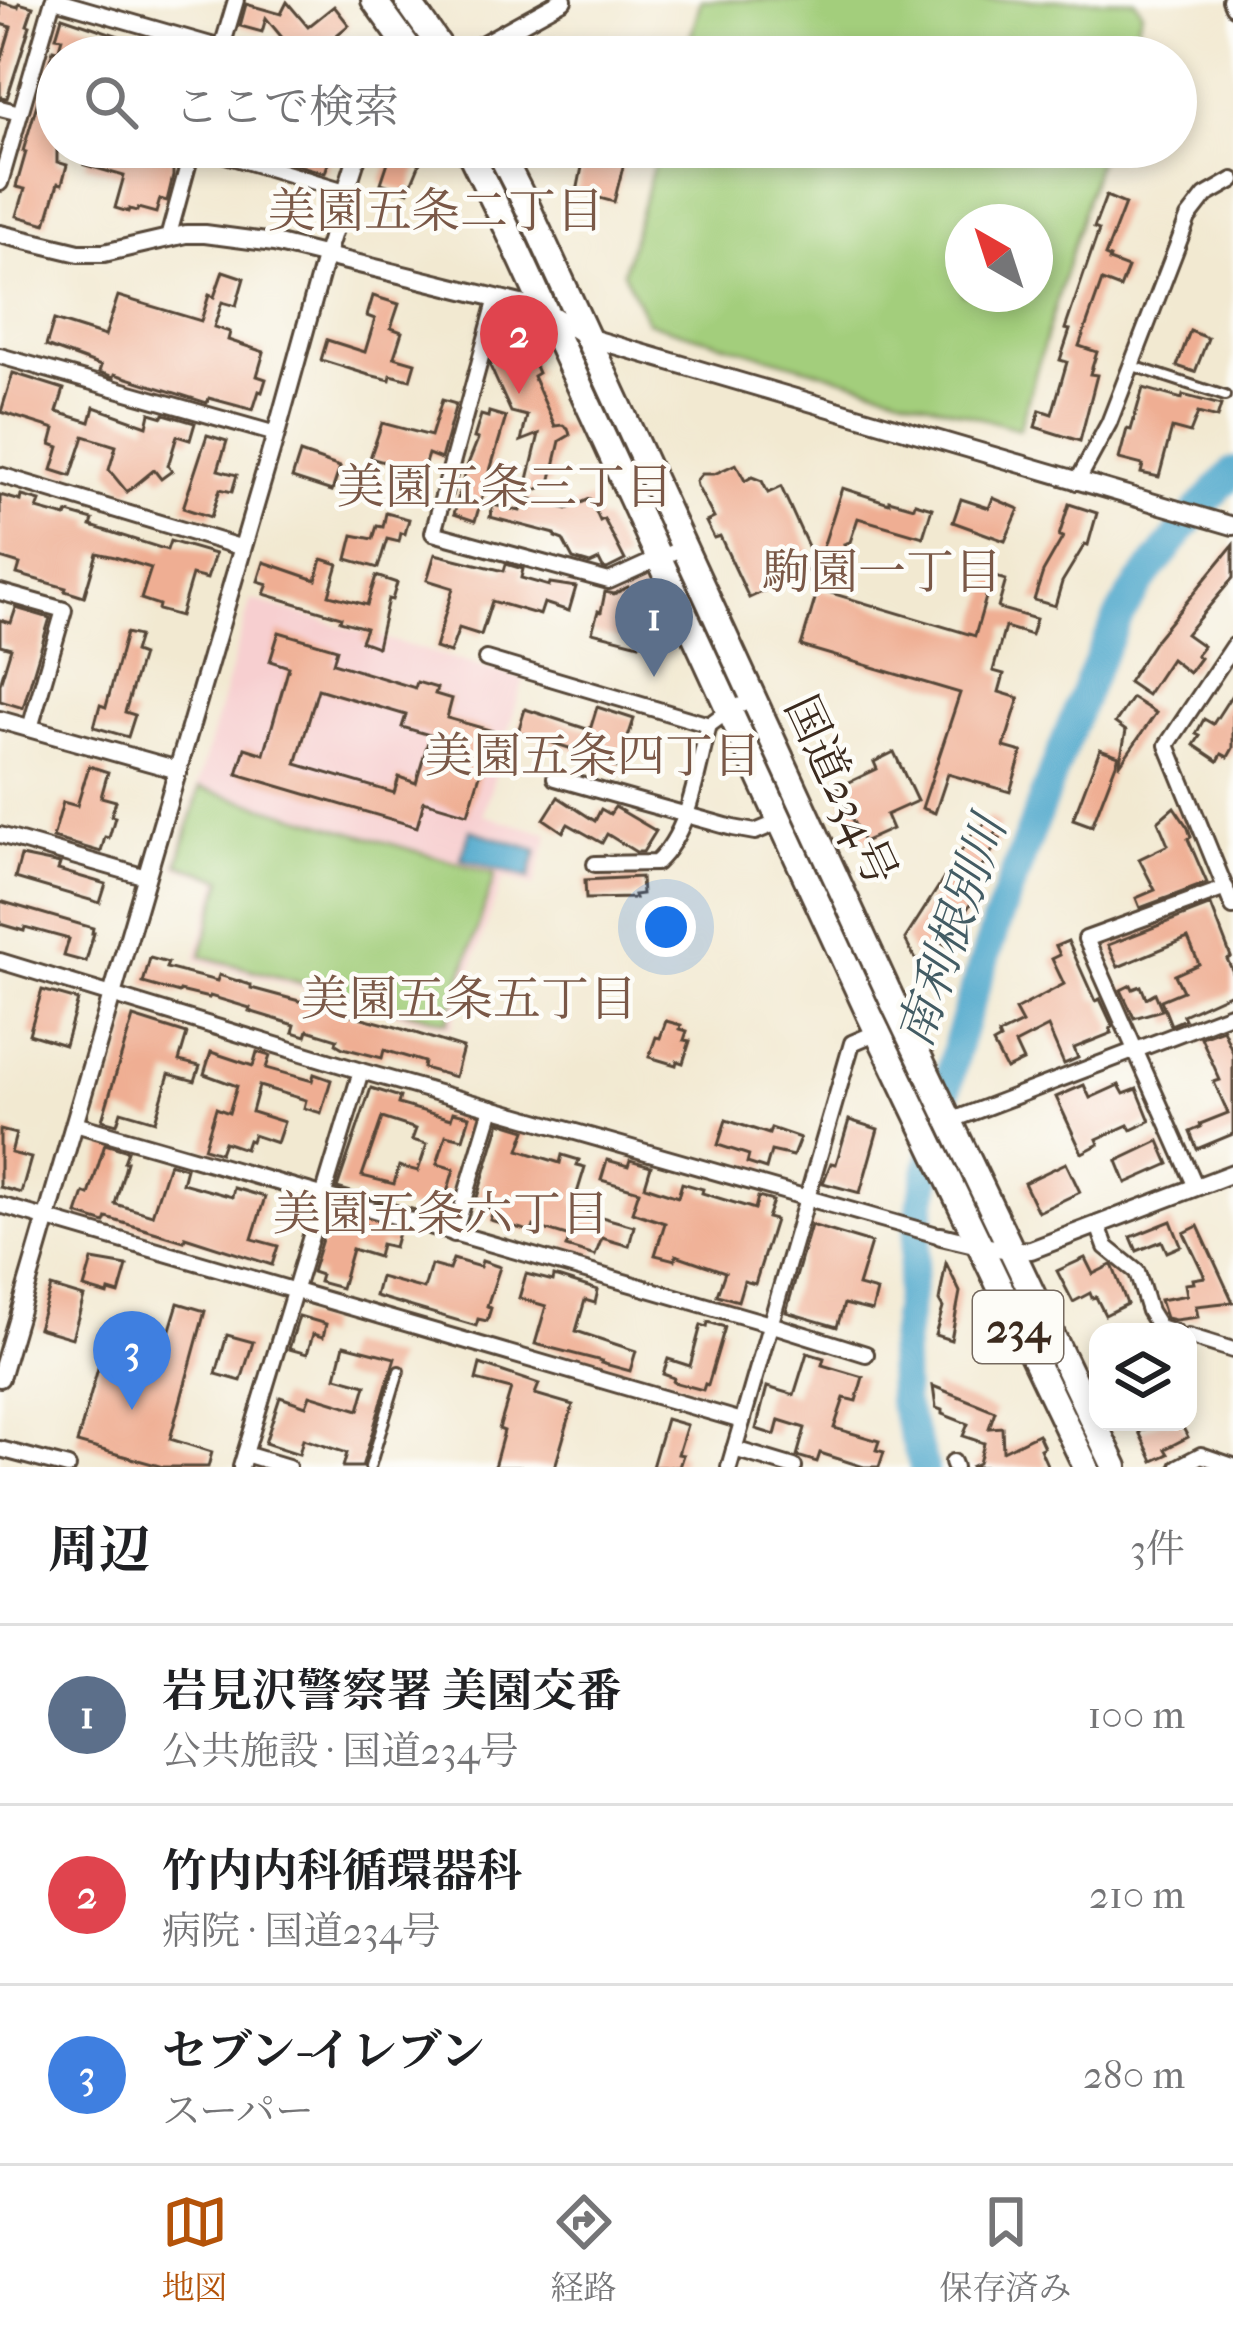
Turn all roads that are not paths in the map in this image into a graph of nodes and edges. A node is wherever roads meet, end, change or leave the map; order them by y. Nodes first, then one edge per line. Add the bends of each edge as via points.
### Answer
1 (54, 0) edge
2 (236, 0) edge
3 (374, 0) edge
4 (406, 0) edge
5 (563, 0) edge
6 (43, 36) edge
7 (170, 36) edge
8 (226, 36) edge
9 (400, 36) edge
10 (432, 36) edge
11 (498, 36) edge
12 (36, 60) edge
13 (0, 108) edge
14 (20, 113) junction
15 (189, 168) edge
16 (267, 168) edge
17 (353, 168) edge
18 (477, 168) edge
19 (507, 168) edge
20 (1233, 180) edge
21 (0, 183) edge
22 (345, 191) junction
23 (0, 234) edge
24 (167, 238) junction
25 (326, 254) junction
26 (497, 298) junction
27 (545, 310) junction
28 (587, 338) junction
29 (0, 356) edge
30 (1132, 365) junction
31 (1226, 396) dead end
32 (276, 434) junction
33 (0, 475) edge
34 (1077, 482) junction
35 (1227, 524) edge
36 (684, 547) junction
37 (243, 548) junction
38 (659, 559) junction
39 (0, 592) edge
40 (1233, 646) edge
41 (487, 659) dead end
42 (754, 699) junction
43 (718, 718) junction
44 (0, 720) edge
45 (29, 728) junction
46 (178, 770) junction
47 (555, 778) dead end
48 (805, 811) junction
49 (685, 814) junction
50 (780, 822) junction
51 (0, 835) edge
52 (595, 865) dead end
53 (146, 878) junction
54 (1226, 888) junction
55 (1233, 907) edge
56 (0, 961) edge
57 (111, 997) junction
58 (1233, 1013) edge
59 (902, 1021) junction
60 (878, 1032) junction
61 (1137, 1050) junction
62 (361, 1071) junction
63 (492, 1108) junction
64 (75, 1124) junction
65 (955, 1132) junction
66 (1233, 1173) edge
67 (1196, 1187) junction
68 (323, 1196) junction
69 (807, 1196) junction
70 (0, 1205) edge
71 (47, 1219) junction
72 (1098, 1225) junction
73 (454, 1234) junction
74 (941, 1236) joint
75 (980, 1247) junction
76 (1012, 1251) junction
77 (295, 1290) junction
78 (1156, 1323) edge
79 (770, 1324) junction
80 (7, 1328) edge
81 (1197, 1339) edge
82 (1233, 1350) edge
83 (866, 1354) dead end
84 (399, 1371) dead end
85 (0, 1378) edge
86 (742, 1421) junction
87 (0, 1449) edge
88 (734, 1449) junction
89 (243, 1461) edge
90 (1233, 1466) edge
91 (68, 1467) edge
92 (288, 1467) edge
93 (370, 1467) edge
94 (729, 1467) edge
95 (794, 1467) edge
96 (1086, 1467) edge
97 (1115, 1467) edge
98 (1178, 1467) edge

1 - 6 street
1 - 7 street
2 - 8 street
3 - 9 highway
4 - 10 highway
5 - 11 street
12 - 14 street
13 - 14 street
14 - 21 street
15 - 24 street
16 - 22 street
17 - 22 street
18 - 27 highway, 国道234号 / 234
19 - 28 highway, 国道234号 / 234
20 - 30 street via 1188,218
22 - 25 street
23 - 24 street via 79,254
24 - 25 street via 205,233
25 - 26 street
25 - 32 street
26 - 27 street
26 - 38 street via 433,533 609,581
27 - 28 street
27 - 38 highway, 国道234号 / 234
28 - 34 street
28 - 36 highway, 国道234号 / 234
29 - 32 street
30 - 31 lane
30 - 34 street
32 - 37 street
33 - 37 street
34 - 35 street
36 - 38 street
36 - 42 highway, 国道234号 / 234
37 - 46 street
38 - 43 highway, 国道234号 / 234
39 - 45 street via 64,610
40 - 54 street via 1167,745
41 - 43 street
42 - 43 street
42 - 48 highway, 国道234号 / 234
43 - 49 street
43 - 50 highway, 国道234号 / 234
44 - 45 street
45 - 46 street
46 - 53 street
47 - 49 street
48 - 50 street
48 - 59 highway, 国道234号 / 234
49 - 50 street via 755,832
49 - 52 street via 656,863
50 - 60 highway, 国道234号 / 234
51 - 53 street
53 - 57 street
54 - 55 street
54 - 61 street via 1087,939
56 - 57 street
57 - 62 street
57 - 64 street
58 - 61 street
59 - 60 street
59 - 65 highway, 国道234号 / 234
60 - 69 street via 852,1043
60 - 75 highway, 国道234号 / 234
61 - 65 street
61 - 67 street
62 - 63 street
62 - 68 street
63 - 69 street
63 - 73 street
64 - 68 street
64 - 71 street
65 - 76 highway, 国道234号 / 234
66 - 67 street
67 - 72 street
68 - 73 street
68 - 77 street
69 - 74 street
69 - 79 street
70 - 71 street
71 - 77 street
71 - 80 street
72 - 76 street
72 - 78 street via 1106,1246 1137,1272
73 - 79 street
74 - 75 street
75 - 76 street
75 - 96 highway, 国道234号 / 234
76 - 97 highway, 国道234号 / 234
77 - 86 street
77 - 89 street
79 - 83 street
79 - 86 street
80 - 85 street
81 - 82 street
84 - 93 lane
86 - 88 street
87 - 91 street
88 - 94 street
88 - 95 street
89 - 92 street
90 - 98 street via 1201,1455

